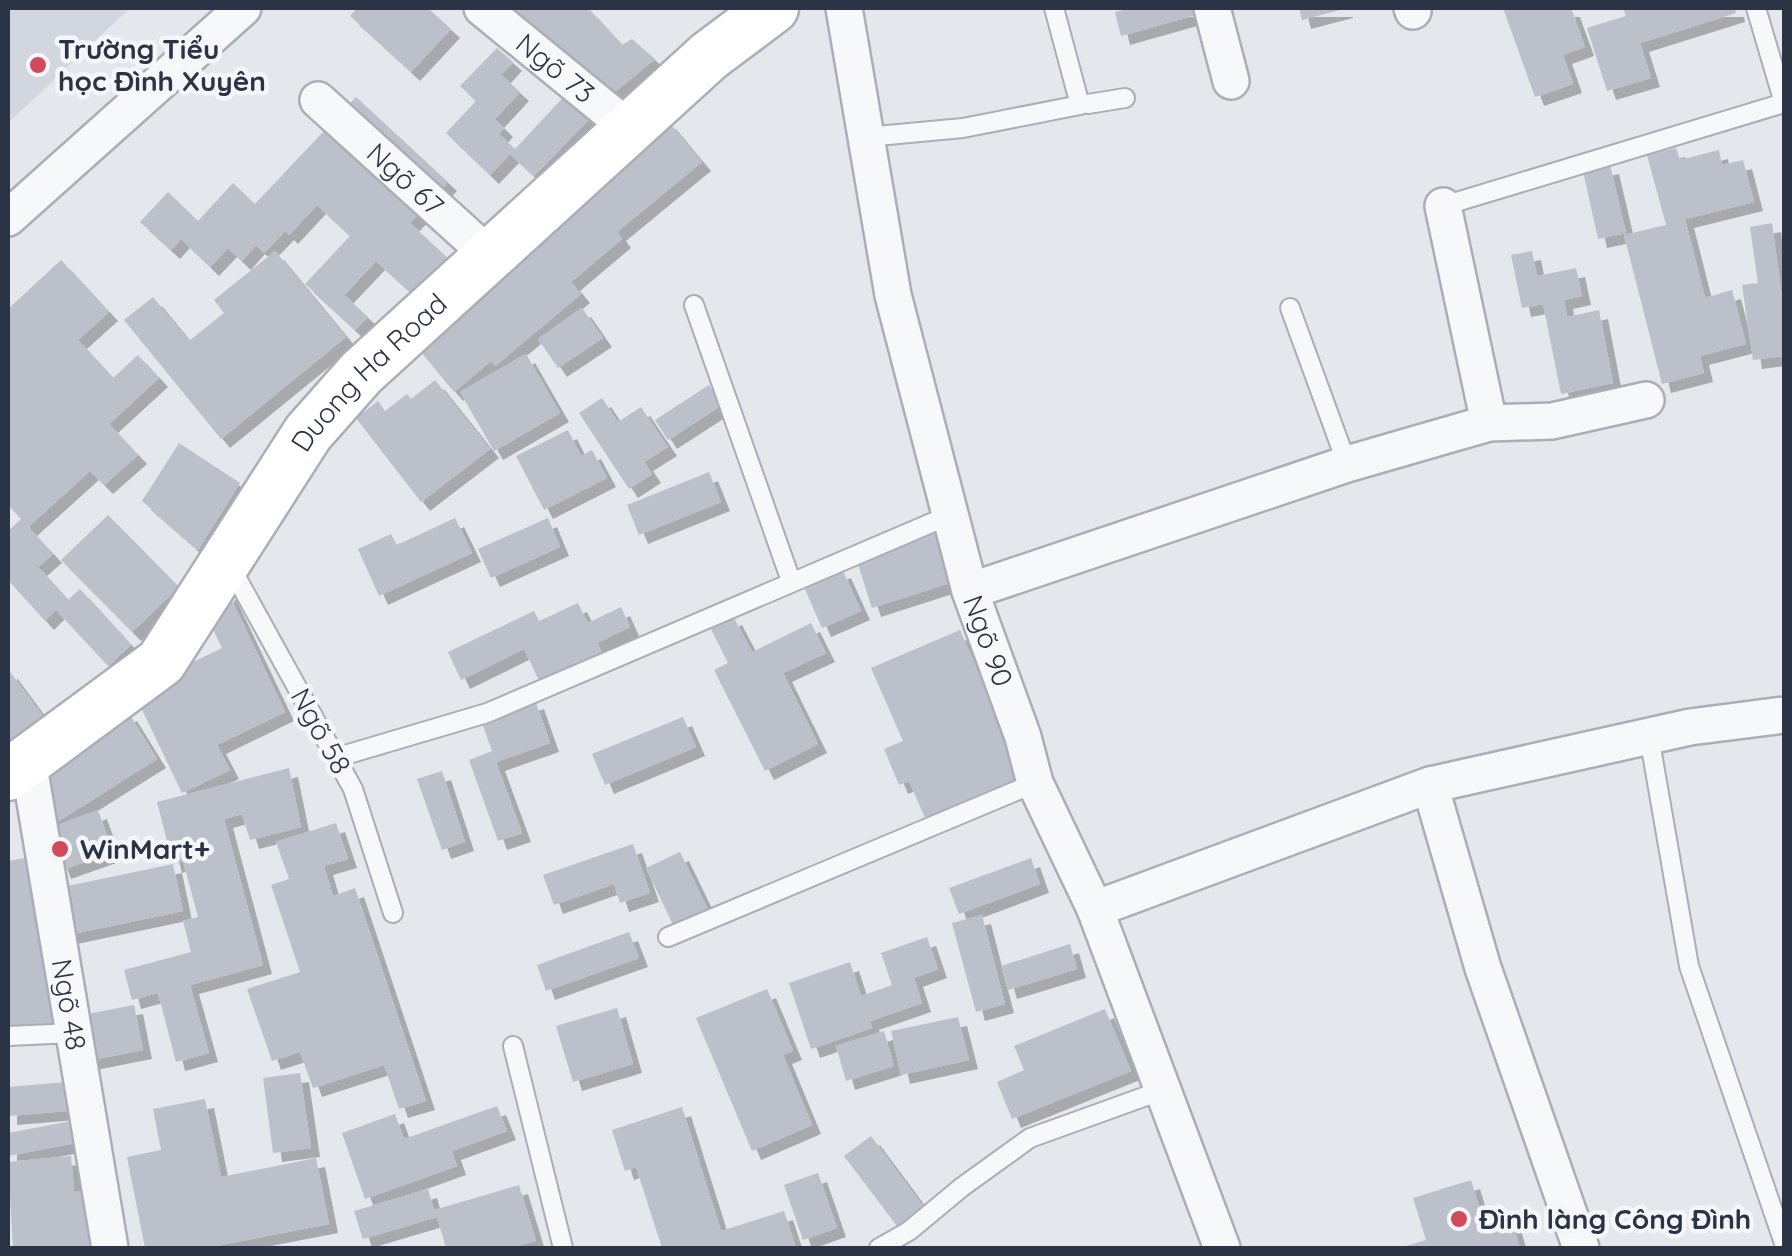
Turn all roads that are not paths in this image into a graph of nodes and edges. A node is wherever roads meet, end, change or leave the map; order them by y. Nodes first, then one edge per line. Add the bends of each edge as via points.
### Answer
1 (243, 8) edge
2 (482, 8) edge
3 (773, 8) edge
4 (844, 8) edge
5 (1054, 8) edge
6 (1212, 8) edge
7 (1756, 8) edge
8 (1232, 81) dead end
9 (1125, 98) dead end
10 (318, 100) dead end
11 (1784, 103) edge
12 (1088, 104) dead end
13 (630, 128) junction
14 (866, 137) junction
15 (1443, 206) joint
16 (8, 218) edge
17 (490, 256) junction
18 (694, 305) dead end
19 (1290, 308) dead end
20 (1646, 400) dead end
21 (1488, 423) junction
22 (1347, 464) junction
23 (950, 515) junction
24 (226, 559) junction
25 (791, 581) junction
26 (970, 591) junction
27 (1784, 715) edge
28 (1649, 736) junction
29 (335, 758) junction
30 (18, 767) edge
31 (1035, 783) junction
32 (1430, 785) junction
33 (1096, 909) junction
34 (393, 913) dead end
35 (668, 937) dead end
36 (74, 1033) junction
37 (8, 1036) edge
38 (513, 1046) dead end
39 (1163, 1090) junction
40 (1784, 1242) edge
41 (110, 1248) edge
42 (563, 1248) edge
43 (879, 1248) edge
44 (1222, 1248) edge
45 (1581, 1248) edge

1 - 16 street
2 - 13 street, Ngõ 73
3 - 13 street, Duong Ha Road
4 - 14 street, Ngõ 90
5 - 14 lane via 1080,105 964,128
6 - 8 street
7 - 11 lane
9 - 12 lane
10 - 17 street, Ngõ 67
11 - 15 lane
13 - 17 street, Duong Ha Road
14 - 23 street, Ngõ 90 via 893,295
15 - 21 street
17 - 24 street, Duong Ha Road via 362,373 308,433
18 - 25 lane
19 - 22 lane
20 - 21 street via 1552,421
21 - 22 street
22 - 26 street
23 - 25 lane
23 - 26 street, Ngõ 90
24 - 29 lane, Ngõ 58
24 - 30 street, Duong Ha Road via 161,662
25 - 29 lane via 488,712
26 - 31 street, Ngõ 90
27 - 28 street
28 - 32 street
28 - 40 lane via 1688,966
29 - 34 lane, Ngõ 58 via 353,789
30 - 36 street, Ngõ 48
31 - 33 street, Ngõ 90
31 - 35 lane
32 - 33 street
32 - 45 street via 1484,968
33 - 39 street, Ngõ 90
36 - 37 lane
36 - 41 street, Ngõ 48
38 - 42 lane
39 - 43 lane via 1030,1138
39 - 44 street, Ngõ 90

